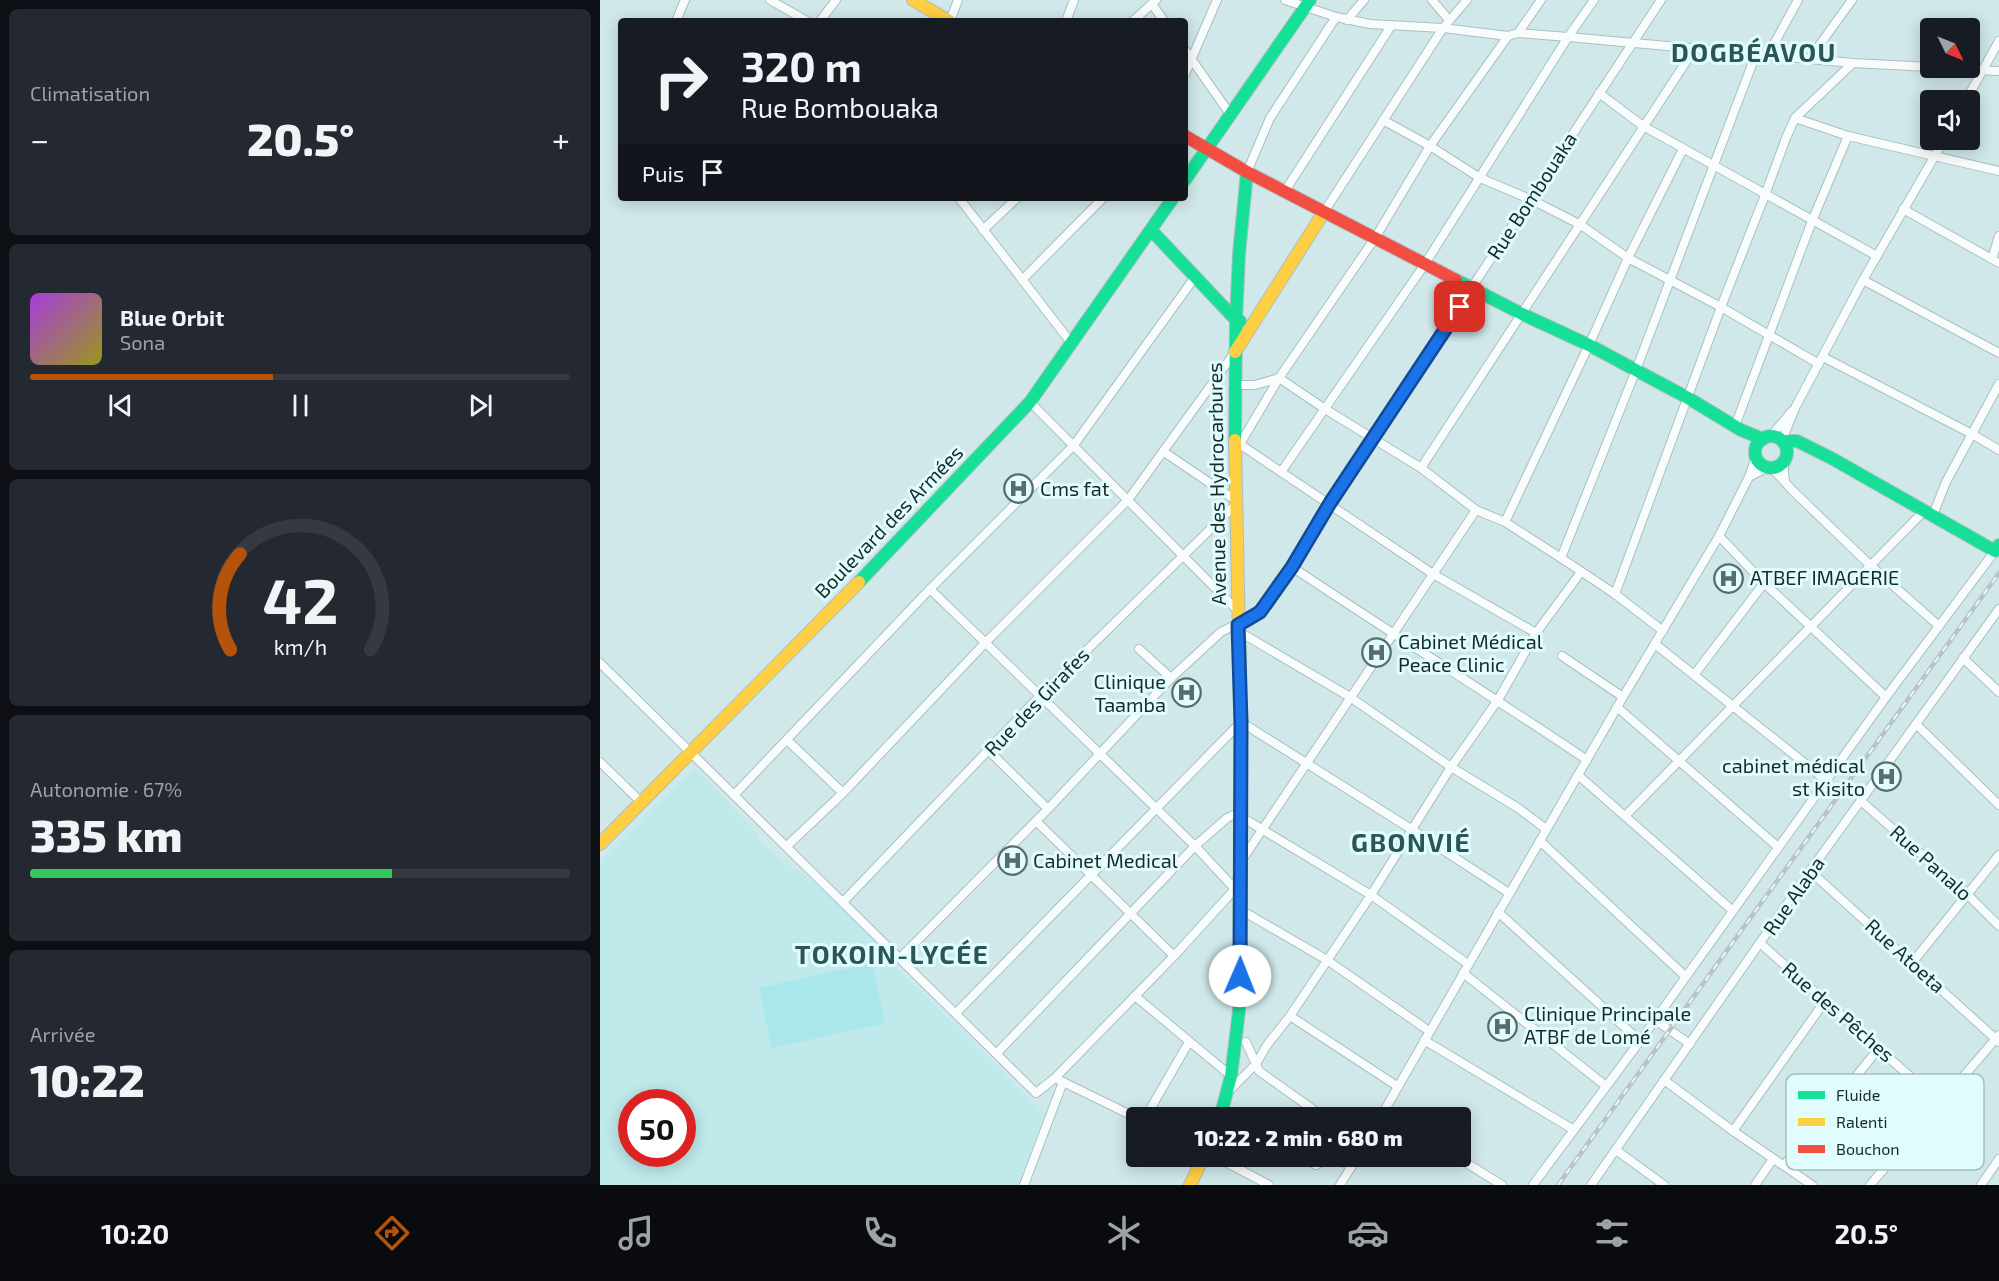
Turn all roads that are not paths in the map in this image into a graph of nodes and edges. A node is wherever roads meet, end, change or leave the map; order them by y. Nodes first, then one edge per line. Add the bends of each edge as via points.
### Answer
1 (685, 0) edge
2 (770, 0) edge
3 (836, 0) edge
4 (913, 0) edge
5 (958, 0) edge
6 (1074, 0) edge
7 (1217, 0) edge
8 (1285, 0) edge
9 (1364, 0) edge
10 (1432, 0) edge
11 (1467, 0) edge
12 (1541, 0) edge
13 (1594, 0) edge
14 (1661, 0) edge
15 (1798, 0) edge
16 (1852, 0) edge
17 (1154, 2) edge
18 (1308, 4) edge
19 (1336, 17) junction
20 (677, 18) edge
21 (802, 18) edge
22 (822, 18) edge
23 (945, 18) edge
24 (951, 18) edge
25 (1067, 18) edge
26 (1136, 18) edge
27 (1162, 18) edge
28 (1347, 20) junction
29 (1449, 20) junction
30 (1391, 26) junction
31 (1443, 28) junction
32 (1518, 33) junction
33 (1508, 36) junction
34 (1568, 37) junction
35 (1999, 40) edge
36 (1631, 43) junction
37 (1695, 48) junction
38 (1188, 54) edge
39 (1756, 54) junction
40 (1768, 55) junction
41 (1811, 57) junction
42 (1191, 59) junction
43 (1853, 63) junction
44 (1188, 66) edge
45 (1920, 66) edge
46 (1980, 70) edge
47 (1983, 70) junction
48 (1999, 71) edge
49 (1972, 90) edge
50 (1599, 93) junction
51 (1230, 114) junction
52 (1795, 118) junction
53 (1383, 120) junction
54 (1643, 126) junction
55 (1848, 136) junction
56 (1188, 138) edge
57 (1430, 146) junction
58 (1207, 147) junction
59 (1683, 149) junction
60 (1938, 150) edge
61 (1935, 155) junction
62 (1714, 166) junction
63 (1999, 171) edge
64 (1248, 172) junction
65 (1188, 176) edge
66 (1480, 178) junction
67 (1285, 191) junction
68 (1765, 195) junction
69 (1530, 199) junction
70 (961, 201) edge
71 (1014, 201) edge
72 (1100, 201) edge
73 (1171, 201) edge
74 (1903, 209) junction
75 (1324, 212) junction
76 (1812, 221) junction
77 (1581, 225) junction
78 (983, 230) junction
79 (1150, 230) junction
80 (1999, 236) edge
81 (1375, 238) junction
82 (1877, 256) junction
83 (1628, 258) junction
84 (1996, 260) edge
85 (1425, 264) junction
86 (1195, 278) junction
87 (1863, 279) junction
88 (1022, 280) junction
89 (1671, 280) junction
90 (1472, 287) junction
91 (1720, 307) junction
92 (1522, 314) junction
93 (1236, 320) junction
94 (1253, 326) junction
95 (1769, 335) junction
96 (1072, 344) junction
97 (1589, 345) junction
98 (1235, 352) junction
99 (1999, 353) edge
100 (1821, 361) junction
101 (1636, 370) junction
102 (1279, 378) junction
103 (1999, 384) edge
104 (1235, 385) junction
105 (1688, 398) junction
106 (1030, 402) junction
107 (1325, 410) junction
108 (1738, 428) junction
109 (1972, 434) junction
110 (1374, 438) junction
111 (1775, 439) junction
112 (1237, 442) junction
113 (1074, 445) junction
114 (1811, 448) junction
115 (1999, 450) edge
116 (1164, 452) junction
117 (1756, 454) junction
118 (1777, 464) junction
119 (1421, 468) junction
120 (1281, 472) junction
121 (1749, 477) junction
122 (1128, 500) junction
123 (1235, 502) junction
124 (1330, 503) junction
125 (1476, 510) junction
126 (1928, 513) junction
127 (1504, 522) junction
128 (1719, 536) junction
129 (1997, 548) edge
130 (1183, 555) junction
131 (1561, 558) junction
132 (1870, 565) junction
133 (1292, 567) junction
134 (1581, 572) junction
135 (1433, 574) junction
136 (1764, 582) junction
137 (930, 590) junction
138 (1615, 594) junction
139 (1999, 609) edge
140 (1238, 610) junction
141 (1810, 626) junction
142 (1940, 626) junction
143 (1238, 628) junction
144 (1663, 631) junction
145 (1536, 633) junction
146 (1392, 634) junction
147 (986, 642) junction
148 (1655, 644) junction
149 (1140, 649) dead end
150 (1562, 656) dead end
151 (1963, 657) junction
152 (602, 669) edge
153 (1694, 675) junction
154 (1171, 678) junction
155 (1999, 692) edge
156 (1041, 696) junction
157 (1350, 697) junction
158 (1623, 697) junction
159 (1886, 697) junction
160 (1498, 700) junction
161 (1731, 706) junction
162 (1617, 707) junction
163 (1241, 722) junction
164 (1916, 724) junction
165 (788, 740) junction
166 (989, 751) junction
167 (692, 753) junction
168 (1099, 753) junction
169 (1587, 760) junction
170 (600, 762) edge
171 (1678, 762) junction
172 (1307, 763) junction
173 (1451, 767) junction
174 (1578, 775) junction
175 (1827, 781) junction
176 (843, 793) junction
177 (734, 795) junction
178 (1862, 801) junction
179 (642, 803) junction
180 (1999, 805) edge
181 (1155, 808) junction
182 (1048, 809) junction
183 (1240, 816) junction
184 (1625, 816) junction
185 (1036, 821) junction
186 (1412, 829) junction
187 (1546, 829) junction
188 (1263, 831) junction
189 (1540, 841) junction
190 (600, 844) edge
191 (787, 846) junction
192 (1195, 846) junction
193 (1779, 847) junction
194 (1999, 855) edge
195 (1240, 863) junction
196 (1810, 871) junction
197 (1092, 875) junction
198 (1238, 888) junction
199 (1509, 893) junction
200 (1371, 895) junction
201 (1968, 895) junction
202 (843, 902) junction
203 (1241, 910) junction
204 (1733, 911) junction
205 (1498, 912) junction
206 (1132, 914) junction
207 (1999, 926) edge
208 (1761, 944) junction
209 (1174, 956) junction
210 (900, 958) junction
211 (1327, 960) junction
212 (1912, 963) junction
213 (1468, 964) junction
214 (1463, 973) junction
215 (1685, 976) junction
216 (1135, 996) junction
217 (1825, 1001) junction
218 (956, 1013) junction
219 (1290, 1016) junction
220 (1655, 1020) junction
221 (1237, 1030) junction
222 (1429, 1031) junction
223 (1998, 1038) edge
224 (1424, 1040) junction
225 (1640, 1041) junction
226 (1190, 1042) junction
227 (1246, 1042) junction
228 (1690, 1044) junction
229 (1267, 1045) junction
230 (1879, 1047) junction
231 (997, 1053) junction
232 (1256, 1064) junction
233 (1231, 1071) junction
234 (1246, 1074) junction
235 (1857, 1074) edge
236 (1908, 1074) edge
237 (1967, 1074) edge
238 (1265, 1076) junction
239 (1059, 1080) junction
240 (1664, 1080) junction
241 (1397, 1086) junction
242 (1606, 1086) junction
243 (1227, 1092) junction
244 (1152, 1107) edge
245 (1223, 1107) edge
246 (1309, 1107) edge
247 (1388, 1107) edge
248 (1126, 1113) edge
249 (1574, 1130) junction
250 (1733, 1131) junction
251 (1616, 1150) junction
252 (1773, 1159) junction
253 (1999, 1159) edge
254 (1786, 1163) edge
255 (1784, 1165) joint
256 (1471, 1166) edge
257 (1199, 1167) edge
258 (1235, 1167) edge
259 (1352, 1167) edge
260 (1791, 1170) edge
261 (1883, 1170) edge
262 (1344, 1184) edge
263 (1024, 1185) edge
264 (1190, 1185) edge
265 (1269, 1185) edge
266 (1502, 1185) edge
267 (1533, 1185) edge
268 (1591, 1185) edge
269 (1664, 1185) edge
270 (1755, 1185) edge
271 (1812, 1185) edge
272 (1870, 1185) edge
273 (1981, 1185) edge

1 - 20 street
2 - 21 street
3 - 22 street
4 - 23 main road
5 - 24 street
6 - 25 street
7 - 42 street
8 - 18 street
9 - 28 street
10 - 29 street
11 - 29 street
12 - 32 street
13 - 34 street
14 - 36 street, Rue Bombouaka
15 - 40 street
16 - 41 street
17 - 26 street
17 - 27 street
18 - 19 street
18 - 51 main road
19 - 28 street
19 - 64 street via 1270,118
28 - 30 street
29 - 31 street
30 - 31 street
30 - 67 street
31 - 33 street
31 - 53 street
32 - 33 street
32 - 34 street
33 - 57 street
34 - 36 street
34 - 66 street
35 - 47 street
36 - 37 street
36 - 50 street, Rue Bombouaka
37 - 39 street
37 - 54 street
38 - 42 street
39 - 40 street
39 - 62 street
40 - 41 street
41 - 43 street
42 - 44 street
42 - 51 street
43 - 45 street
43 - 52 street
46 - 47 street
47 - 48 street
47 - 49 street
50 - 54 street
50 - 69 street, Rue Bombouaka
51 - 58 main road
52 - 55 street
52 - 68 street
53 - 57 street
53 - 75 street
54 - 59 street
54 - 77 street
55 - 61 street
55 - 76 street
56 - 58 main road
57 - 66 street
57 - 81 street
58 - 64 main road
58 - 65 main road
59 - 62 street
59 - 83 street
60 - 61 street
61 - 63 street
61 - 74 street
62 - 68 street
62 - 89 street
64 - 67 main road
64 - 93 main road, Avenue des Hydrocarbures
66 - 69 street
66 - 85 street
67 - 75 main road
68 - 76 street
68 - 91 street
69 - 77 street
69 - 90 street, Rue Bombouaka
70 - 78 street
71 - 78 street
72 - 88 street
73 - 79 main road, Boulevard des Armées
74 - 82 street
74 - 84 street
75 - 81 main road
75 - 94 main road
76 - 82 street
76 - 95 street
77 - 83 street
77 - 92 street
78 - 88 street
79 - 86 main road
79 - 96 main road, Boulevard des Armées
80 - 84 street
81 - 85 main road
81 - 102 street
82 - 87 street
83 - 89 street
83 - 97 street
85 - 90 main road
85 - 107 street
86 - 93 main road
86 - 113 street
87 - 99 street
87 - 100 street
88 - 96 street
89 - 91 street
89 - 101 street
90 - 92 main road
90 - 110 street, Rue Bombouaka
91 - 95 street
91 - 105 street
92 - 97 main road
92 - 119 street
93 - 94 main road
93 - 98 main road, Avenue des Hydrocarbures
94 - 98 main road
95 - 100 street
95 - 108 street
96 - 106 main road, Boulevard des Armées
97 - 101 main road
97 - 127 street
98 - 104 main road, Avenue des Hydrocarbures
98 - 116 street
100 - 109 street
100 - 111 street
101 - 105 main road
101 - 131 street
102 - 104 street via 1255,385
102 - 107 street
102 - 112 street
103 - 109 street
104 - 112 main road, Avenue des Hydrocarbures
105 - 108 main road
105 - 138 street
106 - 113 street
106 - 167 main road, Boulevard des Armées
107 - 110 street
107 - 120 street
108 - 111 main road
108 - 117 main road
109 - 115 street
109 - 126 street
110 - 119 street
110 - 124 street, Rue Bombouaka
111 - 114 main road via 1797,441
111 - 117 main road
111 - 118 main road via 1787,450
112 - 120 street
112 - 123 main road, Avenue des Hydrocarbures
113 - 122 street
113 - 137 street
114 - 118 main road via 1801,448
114 - 126 main road
116 - 122 street
116 - 123 street
117 - 118 main road via 1762,465
117 - 121 street
118 - 121 street
118 - 132 street via 1787,484
119 - 125 street
120 - 124 street
121 - 128 street
122 - 130 street
122 - 147 street
123 - 130 street, Rue des Girafes
123 - 140 main road, Avenue des Hydrocarbures
124 - 133 street, Rue Bombouaka
124 - 135 street
125 - 127 street
125 - 135 street
126 - 129 main road
126 - 132 street
127 - 131 street
128 - 136 street
128 - 144 street
129 - 142 street
130 - 140 street
130 - 156 street, Rue des Girafes
131 - 134 street
132 - 141 street
132 - 142 street
133 - 143 street, Rue Bombouaka via 1260,612
133 - 146 street
134 - 138 street
134 - 145 street
135 - 145 street
135 - 146 street
136 - 141 street
136 - 153 street
137 - 147 street
137 - 165 street
138 - 144 street
139 - 151 street, Rue Alaba
140 - 143 main road, Avenue des Hydrocarbures
141 - 159 street
141 - 161 street
142 - 159 street
143 - 154 street, Rue Bombouaka via 1221,632
143 - 157 street
143 - 163 main road, Avenue des Hydrocarbures
144 - 148 street
145 - 160 street
146 - 157 street
146 - 160 street
147 - 156 street
147 - 176 street
148 - 153 street
148 - 158 street
149 - 154 street
150 - 158 street
151 - 155 street
151 - 164 street, Rue Alaba
152 - 167 street
153 - 161 street
154 - 168 street, Rue Bombouaka
156 - 166 street, Rue des Girafes
156 - 168 street
157 - 172 street
157 - 173 street
158 - 162 street
159 - 175 street
160 - 169 street
160 - 173 street
161 - 171 street
161 - 175 street
162 - 169 street
162 - 171 street
163 - 172 street
163 - 181 street
163 - 183 main road, Avenue des Hydrocarbures
164 - 178 street, Rue Alaba
164 - 180 street
165 - 176 street
165 - 177 street
166 - 182 street
166 - 202 street, Rue des Girafes
167 - 177 street
167 - 179 main road, Boulevard des Armées
168 - 181 street
168 - 182 street, Rue Bombouaka
169 - 174 street
170 - 179 street
171 - 184 street
171 - 193 street
172 - 186 street
172 - 188 street
173 - 186 street
173 - 187 street
174 - 184 street
174 - 187 street
175 - 193 street
176 - 191 street
177 - 191 street
178 - 196 street, Rue Alaba
178 - 201 street, Rue Panalo
179 - 190 main road, Boulevard des Armées
181 - 192 street
181 - 197 street
182 - 185 street, Rue Bombouaka
183 - 188 street
183 - 192 street via 1227,818
183 - 195 main road, Avenue des Hydrocarbures
184 - 204 street
185 - 197 street
185 - 210 street, Rue Bombouaka
186 - 199 street
186 - 200 street
187 - 189 street
188 - 195 street
188 - 200 street
189 - 199 street
189 - 215 street
191 - 202 street
192 - 198 street
192 - 206 street
193 - 204 street
194 - 201 street
195 - 198 main road, Avenue des Hydrocarbures
196 - 208 street, Rue Alaba
196 - 212 street, Rue Atoeta
197 - 206 street
197 - 218 street
198 - 203 main road, Avenue des Hydrocarbures
198 - 209 street
199 - 205 street
200 - 211 street
200 - 213 street
201 - 207 street, Rue Panalo
201 - 212 street
202 - 210 street
203 - 211 street
203 - 221 main road, Avenue des Hydrocarbures
204 - 215 street
205 - 213 street
205 - 225 street
206 - 209 street
206 - 231 street
208 - 217 street, Rue des Pêches
208 - 228 street, Rue Alaba
209 - 216 street
210 - 218 street
211 - 219 street
211 - 222 street
212 - 223 street, Rue Atoeta
213 - 214 street
214 - 222 street
214 - 242 street
215 - 220 street
216 - 226 street
216 - 239 street
217 - 230 street, Rue des Pêches
217 - 250 street
218 - 231 street
219 - 229 street
219 - 241 street
220 - 225 street
220 - 228 street
221 - 227 street
221 - 233 main road, Avenue des Hydrocarbures
222 - 224 street
223 - 237 street
224 - 241 street
224 - 249 street
225 - 242 street
226 - 233 street
226 - 244 street
227 - 229 street
227 - 232 street
228 - 240 street, Rue Alaba
229 - 232 street
230 - 235 street
230 - 236 street, Rue des Pêches
231 - 239 street via 1034,1092
232 - 234 street
232 - 238 street
233 - 234 street
233 - 243 main road, Avenue des Hydrocarbures
234 - 238 street
234 - 243 street
238 - 246 street
239 - 248 street
239 - 263 street
240 - 250 street
240 - 251 street, Rue Alaba
241 - 247 street
242 - 249 street
243 - 245 main road, Avenue des Hydrocarbures
249 - 267 street
250 - 252 street
251 - 268 street, Rue Alaba
251 - 269 street
252 - 255 street
252 - 270 street
253 - 273 street
254 - 255 street
256 - 266 street
257 - 264 main road
258 - 265 street
259 - 262 street
260 - 271 street
261 - 272 street

